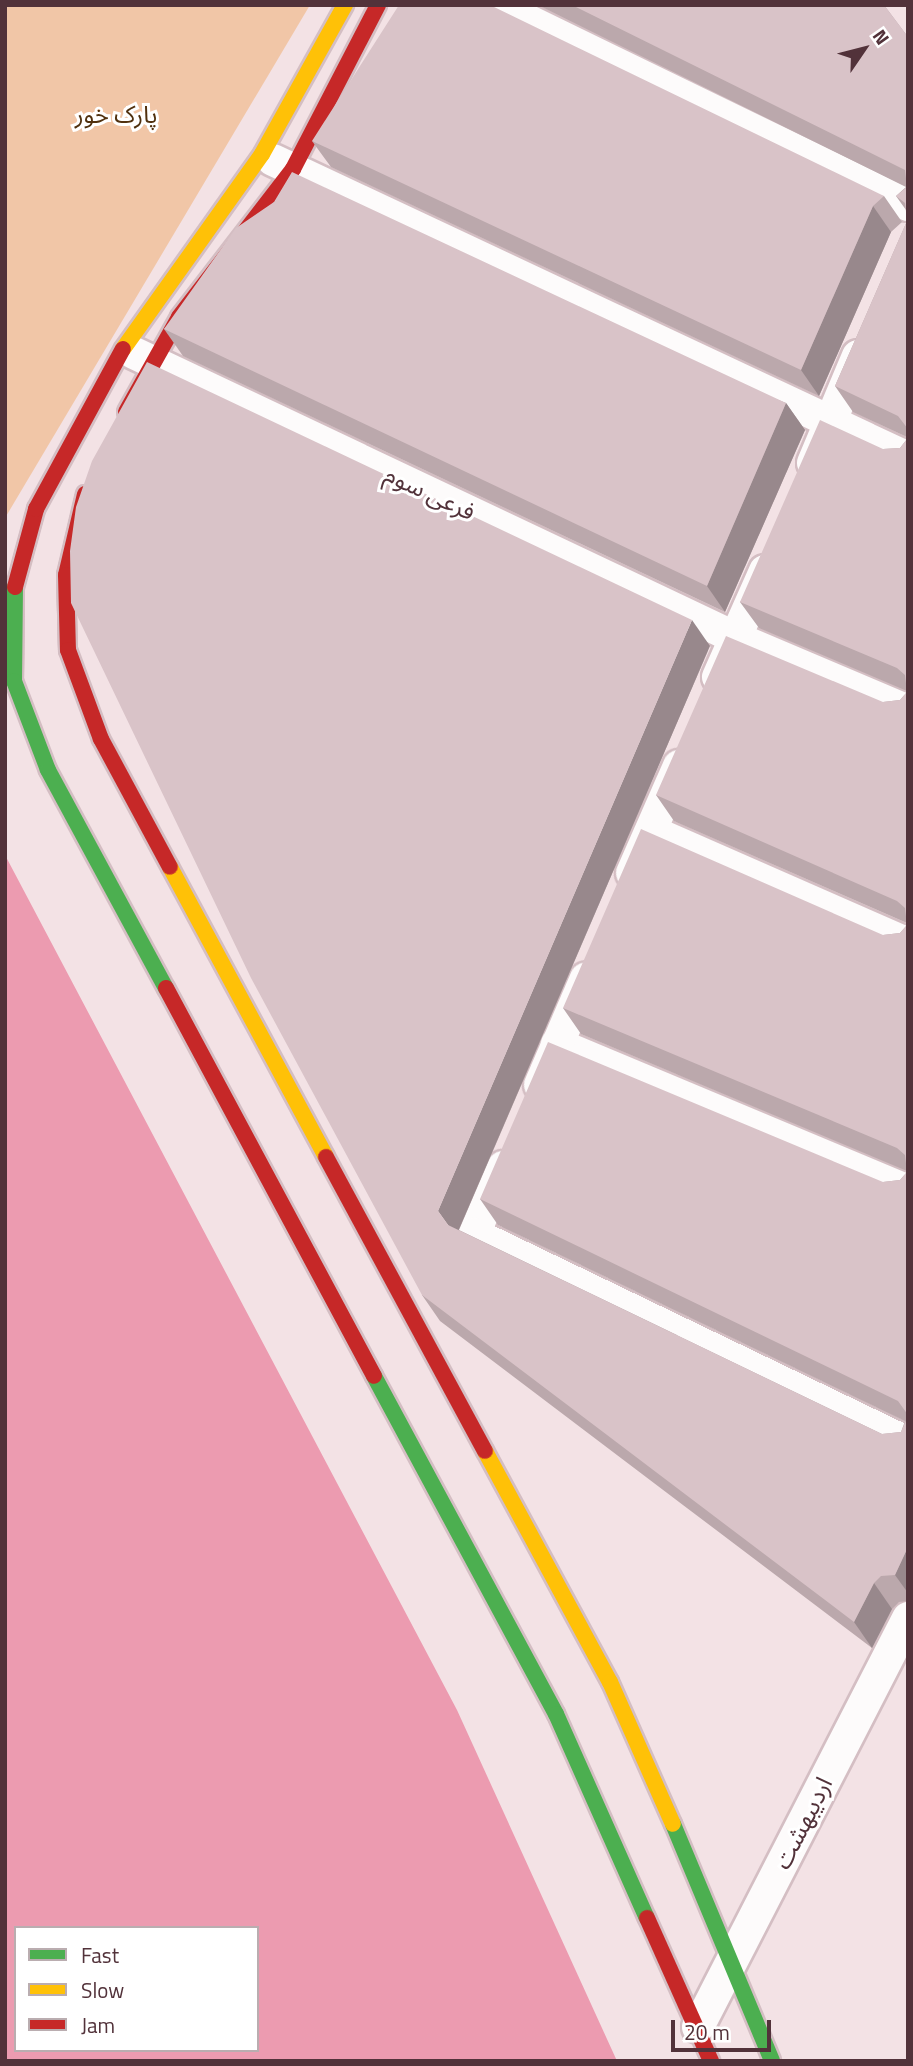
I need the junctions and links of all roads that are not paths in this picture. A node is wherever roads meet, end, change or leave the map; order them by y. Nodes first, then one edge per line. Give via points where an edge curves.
1 (345, 5) edge
2 (378, 5) edge
3 (496, 5) edge
4 (262, 154) junction
5 (293, 169) junction
6 (908, 205) edge
7 (872, 325) edge
8 (124, 348) junction
9 (830, 423) junction
10 (116, 432) edge
11 (908, 457) edge
12 (90, 478) edge
13 (802, 486) edge
14 (775, 549) edge
15 (736, 638) junction
16 (908, 711) edge
17 (651, 831) junction
18 (618, 906) edge
19 (908, 944) edge
20 (596, 956) edge
21 (557, 1044) junction
22 (530, 1107) edge
23 (513, 1146) edge
24 (908, 1191) edge
25 (908, 1443) edge
26 (908, 1618) edge
27 (733, 1959) junction
28 (698, 2027) junction
29 (711, 2061) edge
30 (772, 2061) edge

1 - 4 street
2 - 5 street
3 - 6 street
4 - 5 street
4 - 8 street
5 - 9 street
5 - 10 street via 178,317
7 - 9 street
8 - 15 street, فرعی سوم
8 - 28 street via 36,509 19,559 12,607 14,681 48,770 556,1714
9 - 11 street
9 - 13 street
12 - 27 street via 73,528 66,576 68,650 101,739 610,1682
14 - 15 street
15 - 16 street, فرعی سوم
15 - 17 street
17 - 18 street
17 - 19 street
20 - 21 street
21 - 22 street
21 - 24 street
23 - 25 street via 474,1234
26 - 27 street, اردیبهشت
27 - 28 street, اردیبهشت
27 - 30 street
28 - 29 street

